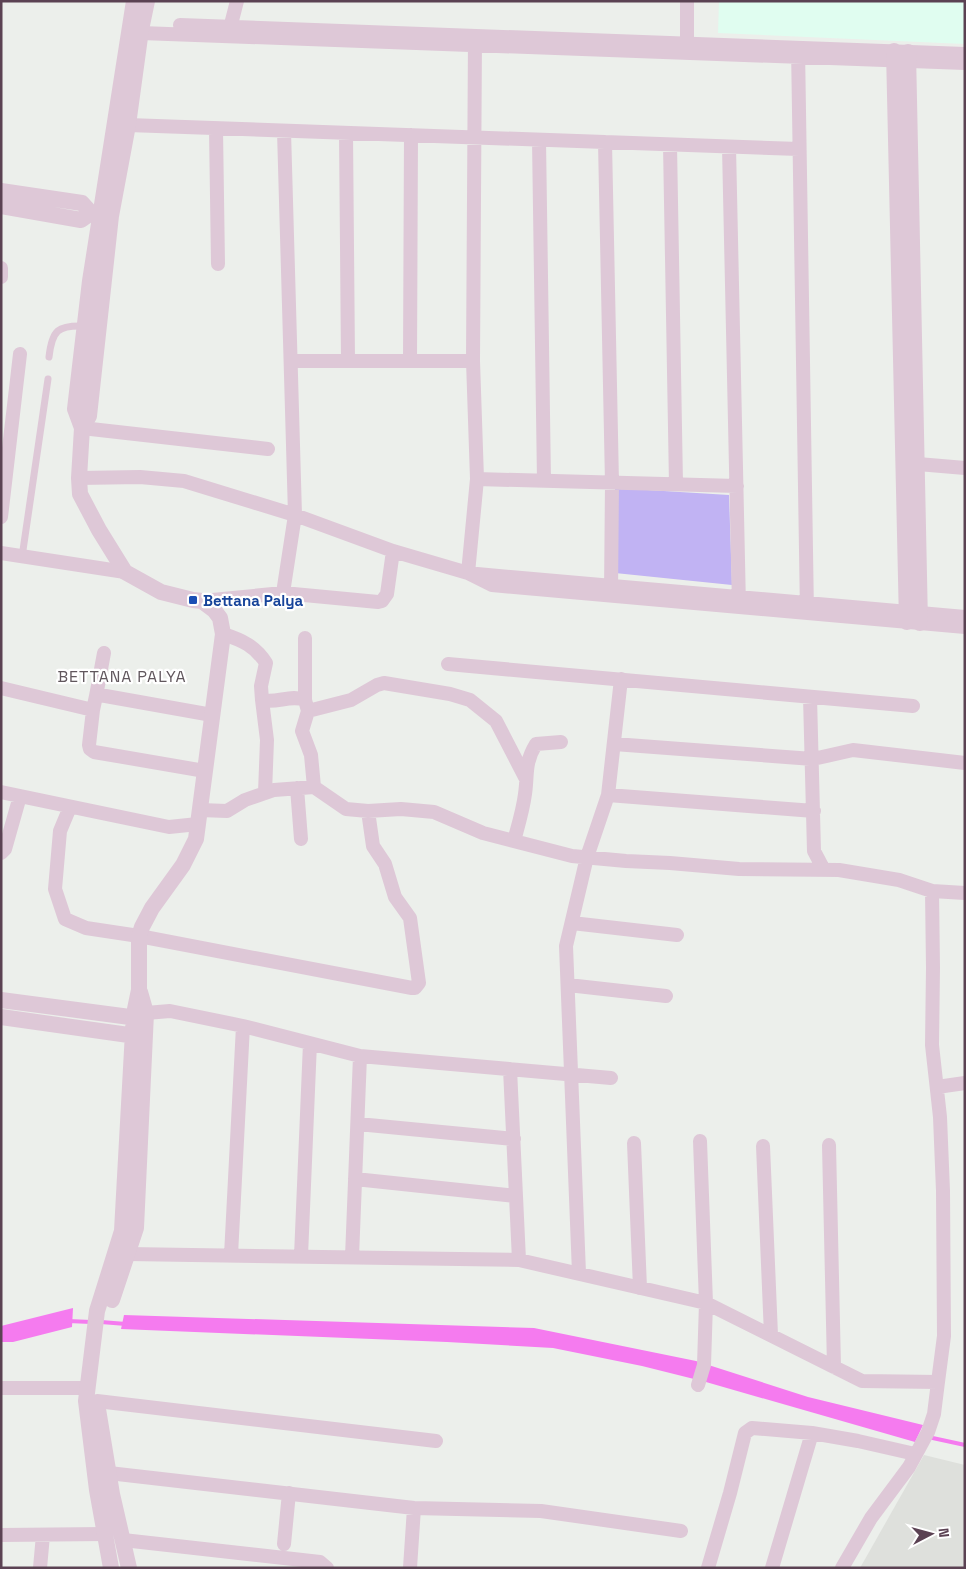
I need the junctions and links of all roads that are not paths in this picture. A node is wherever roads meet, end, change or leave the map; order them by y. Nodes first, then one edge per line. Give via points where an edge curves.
1 (134, 1) edge
2 (147, 1) edge
3 (237, 1) edge
4 (688, 1) edge
5 (141, 29) junction
6 (229, 32) junction
7 (475, 41) junction
8 (687, 48) junction
9 (798, 52) junction
10 (965, 54) edge
11 (901, 56) junction
12 (965, 63) edge
13 (128, 125) junction
14 (216, 128) junction
15 (284, 131) junction
16 (346, 133) junction
17 (411, 135) junction
18 (474, 138) junction
19 (540, 140) junction
20 (605, 142) junction
21 (670, 145) junction
22 (730, 147) junction
23 (799, 149) junction
24 (1, 191) edge
25 (1, 206) edge
26 (101, 215) junction
27 (218, 264) dead end
28 (1, 268) edge
29 (1, 277) edge
30 (85, 326) junction
31 (20, 354) dead end
32 (49, 357) dead end
33 (291, 361) junction
34 (348, 361) junction
35 (410, 361) junction
36 (472, 361) junction
37 (48, 379) dead end
38 (82, 428) junction
39 (268, 449) dead end
40 (910, 464) junction
41 (965, 468) edge
42 (79, 478) junction
43 (477, 479) junction
44 (544, 481) junction
45 (612, 483) junction
46 (676, 484) junction
47 (737, 486) junction
48 (295, 515) junction
49 (1, 517) edge
50 (393, 552) junction
51 (1, 553) edge
52 (22, 557) junction
53 (125, 572) junction
54 (468, 574) junction
55 (611, 591) junction
56 (283, 593) junction
57 (202, 601) junction
58 (739, 602) junction
59 (807, 608) junction
60 (965, 617) edge
61 (914, 618) junction
62 (965, 627) edge
63 (223, 634) junction
64 (305, 638) dead end
65 (104, 653) dead end
66 (448, 664) dead end
67 (621, 680) junction
68 (1, 688) edge
69 (810, 697) junction
70 (262, 700) junction
71 (95, 703) junction
72 (306, 705) junction
73 (913, 706) dead end
74 (212, 715) junction
75 (561, 742) dead end
76 (614, 744) junction
77 (813, 759) junction
78 (965, 763) edge
79 (205, 771) junction
80 (526, 778) junction
81 (314, 787) junction
82 (297, 788) junction
83 (1, 792) edge
84 (265, 793) junction
85 (608, 794) junction
86 (20, 796) junction
87 (70, 807) junction
88 (368, 811) junction
89 (814, 811) junction
90 (199, 817) junction
91 (301, 839) dead end
92 (514, 841) junction
93 (1, 853) edge
94 (586, 857) junction
95 (824, 870) junction
96 (932, 891) junction
97 (965, 894) edge
98 (572, 923) junction
99 (677, 935) dead end
100 (139, 936) junction
101 (568, 985) junction
102 (666, 996) dead end
103 (1, 1000) edge
104 (1, 1017) edge
105 (142, 1017) junction
106 (243, 1026) junction
107 (139, 1036) junction
108 (310, 1043) junction
109 (360, 1056) junction
110 (510, 1069) junction
111 (572, 1074) junction
112 (611, 1078) dead end
113 (965, 1083) edge
114 (936, 1087) junction
115 (358, 1124) junction
116 (514, 1139) junction
117 (700, 1141) dead end
118 (634, 1143) dead end
119 (829, 1145) dead end
120 (763, 1146) dead end
121 (355, 1179) junction
122 (516, 1196) junction
123 (128, 1232) junction
124 (128, 1254) junction
125 (231, 1255) junction
126 (301, 1256) junction
127 (352, 1257) junction
128 (519, 1260) junction
129 (579, 1274) junction
130 (640, 1288) junction
131 (706, 1303) junction
132 (102, 1312) junction
133 (771, 1335) junction
134 (834, 1367) junction
135 (938, 1382) junction
136 (698, 1385) dead end
137 (1, 1388) edge
138 (92, 1395) junction
139 (812, 1433) junction
140 (436, 1441) dead end
141 (918, 1449) junction
142 (102, 1472) junction
143 (289, 1493) junction
144 (414, 1508) junction
145 (681, 1531) dead end
146 (105, 1534) junction
147 (1, 1535) edge
148 (43, 1535) junction
149 (123, 1540) junction
150 (284, 1544) dead end
151 (40, 1568) edge
152 (111, 1568) edge
153 (129, 1568) edge
154 (327, 1568) edge
155 (410, 1568) edge
156 (708, 1568) edge
157 (772, 1568) edge
158 (842, 1568) edge

1 - 26 street
2 - 5 street
3 - 6 street
4 - 8 street
5 - 6 street
5 - 13 street
6 - 7 street
7 - 8 street
7 - 18 street
8 - 9 street
9 - 11 street
9 - 23 street
10 - 11 street
11 - 12 street
11 - 40 street
13 - 14 street
13 - 26 street
14 - 15 street
14 - 27 street
15 - 16 street
15 - 33 street
16 - 17 street
16 - 34 street
17 - 18 street
17 - 35 street
18 - 19 street
18 - 36 street
19 - 20 street
19 - 44 street
20 - 21 street
20 - 45 street
21 - 22 street
21 - 46 street
22 - 23 street
22 - 47 street
23 - 59 street
24 - 26 street via 82,203
25 - 26 street via 81,220
26 - 30 street
26 - 38 street via 88,416
28 - 29 street
30 - 32 lane via 68,325 58,330 50,341
30 - 38 street via 75,408
31 - 49 street
33 - 34 street
33 - 48 street
34 - 35 street
35 - 36 street
36 - 43 street
37 - 52 lane
38 - 39 street
38 - 42 street
40 - 41 street
40 - 61 street
42 - 48 street via 140,476 184,481
42 - 53 street via 80,494 86,507
43 - 44 street
43 - 54 street
44 - 45 street
45 - 46 street
45 - 55 street
46 - 47 street
47 - 58 street
48 - 50 street
48 - 56 street
50 - 54 street
50 - 56 street via 387,594 378,602
51 - 52 street
52 - 53 street
53 - 57 street via 161,592
54 - 55 street
54 - 55 street via 492,585
55 - 58 street
56 - 57 street
57 - 63 street via 220,618
58 - 59 street
59 - 61 street
60 - 61 street
61 - 62 street
63 - 70 street via 237,638 258,651 266,663
63 - 74 street
64 - 72 street
65 - 71 street
66 - 67 street
67 - 69 street
67 - 76 street
68 - 71 street
69 - 73 street
69 - 77 street
70 - 72 street via 298,697
70 - 84 street via 267,737
71 - 74 street via 100,695
71 - 79 street via 89,745 94,752
72 - 80 street via 354,699 384,683 470,700 496,721
72 - 81 street via 302,732 311,755
74 - 79 street
75 - 80 street via 536,744 526,766
76 - 77 street
76 - 85 street
77 - 78 street via 853,750
77 - 89 street
79 - 90 street
80 - 92 street
81 - 82 street
81 - 88 street via 346,809
82 - 84 street
82 - 91 street
83 - 86 street
84 - 90 street via 227,811
85 - 89 street
85 - 94 street
86 - 87 street
86 - 93 street via 6,849
87 - 90 street via 169,827
87 - 100 street via 60,831 55,889 65,919 86,928
88 - 92 street via 434,812 483,833
88 - 100 street via 373,846 385,864 395,897 410,918 419,983 416,988
89 - 95 street via 814,852
90 - 100 street via 196,839 183,865 152,908
92 - 94 street
94 - 95 street via 739,869
94 - 98 street
95 - 96 street via 899,880
96 - 97 street
96 - 114 street via 932,1044
98 - 99 street
98 - 101 street via 566,946
100 - 105 street
101 - 102 street
101 - 111 street
103 - 105 street
104 - 107 street
105 - 106 street via 170,1011
105 - 107 street
106 - 108 street
106 - 125 street
107 - 123 street via 136,1228
108 - 109 street
108 - 126 street
109 - 110 street
109 - 115 street
110 - 111 street
110 - 116 street
111 - 112 street
111 - 129 street
113 - 114 street
114 - 135 street via 943,1191 944,1336
115 - 116 street
115 - 121 street
116 - 122 street
117 - 131 street
118 - 130 street
119 - 134 street
120 - 133 street
121 - 122 street
121 - 127 street
122 - 128 street
123 - 124 street
123 - 132 street
124 - 125 street
124 - 132 street
125 - 126 street
126 - 127 street
127 - 128 street
128 - 129 street
129 - 130 street
130 - 131 street
131 - 133 street
131 - 136 street via 704,1366
132 - 138 street
133 - 134 street
134 - 135 street via 862,1381
135 - 141 street via 934,1414
137 - 138 street
138 - 140 street
138 - 142 street via 86,1401
139 - 141 street
139 - 156 street via 752,1428 745,1432
139 - 157 street
141 - 158 street
142 - 143 street
142 - 146 street
142 - 149 street
143 - 144 street
143 - 150 street
144 - 145 street via 541,1511
144 - 155 street
146 - 148 street
146 - 152 street
147 - 148 street
148 - 151 street
149 - 153 street
149 - 154 street via 320,1562

